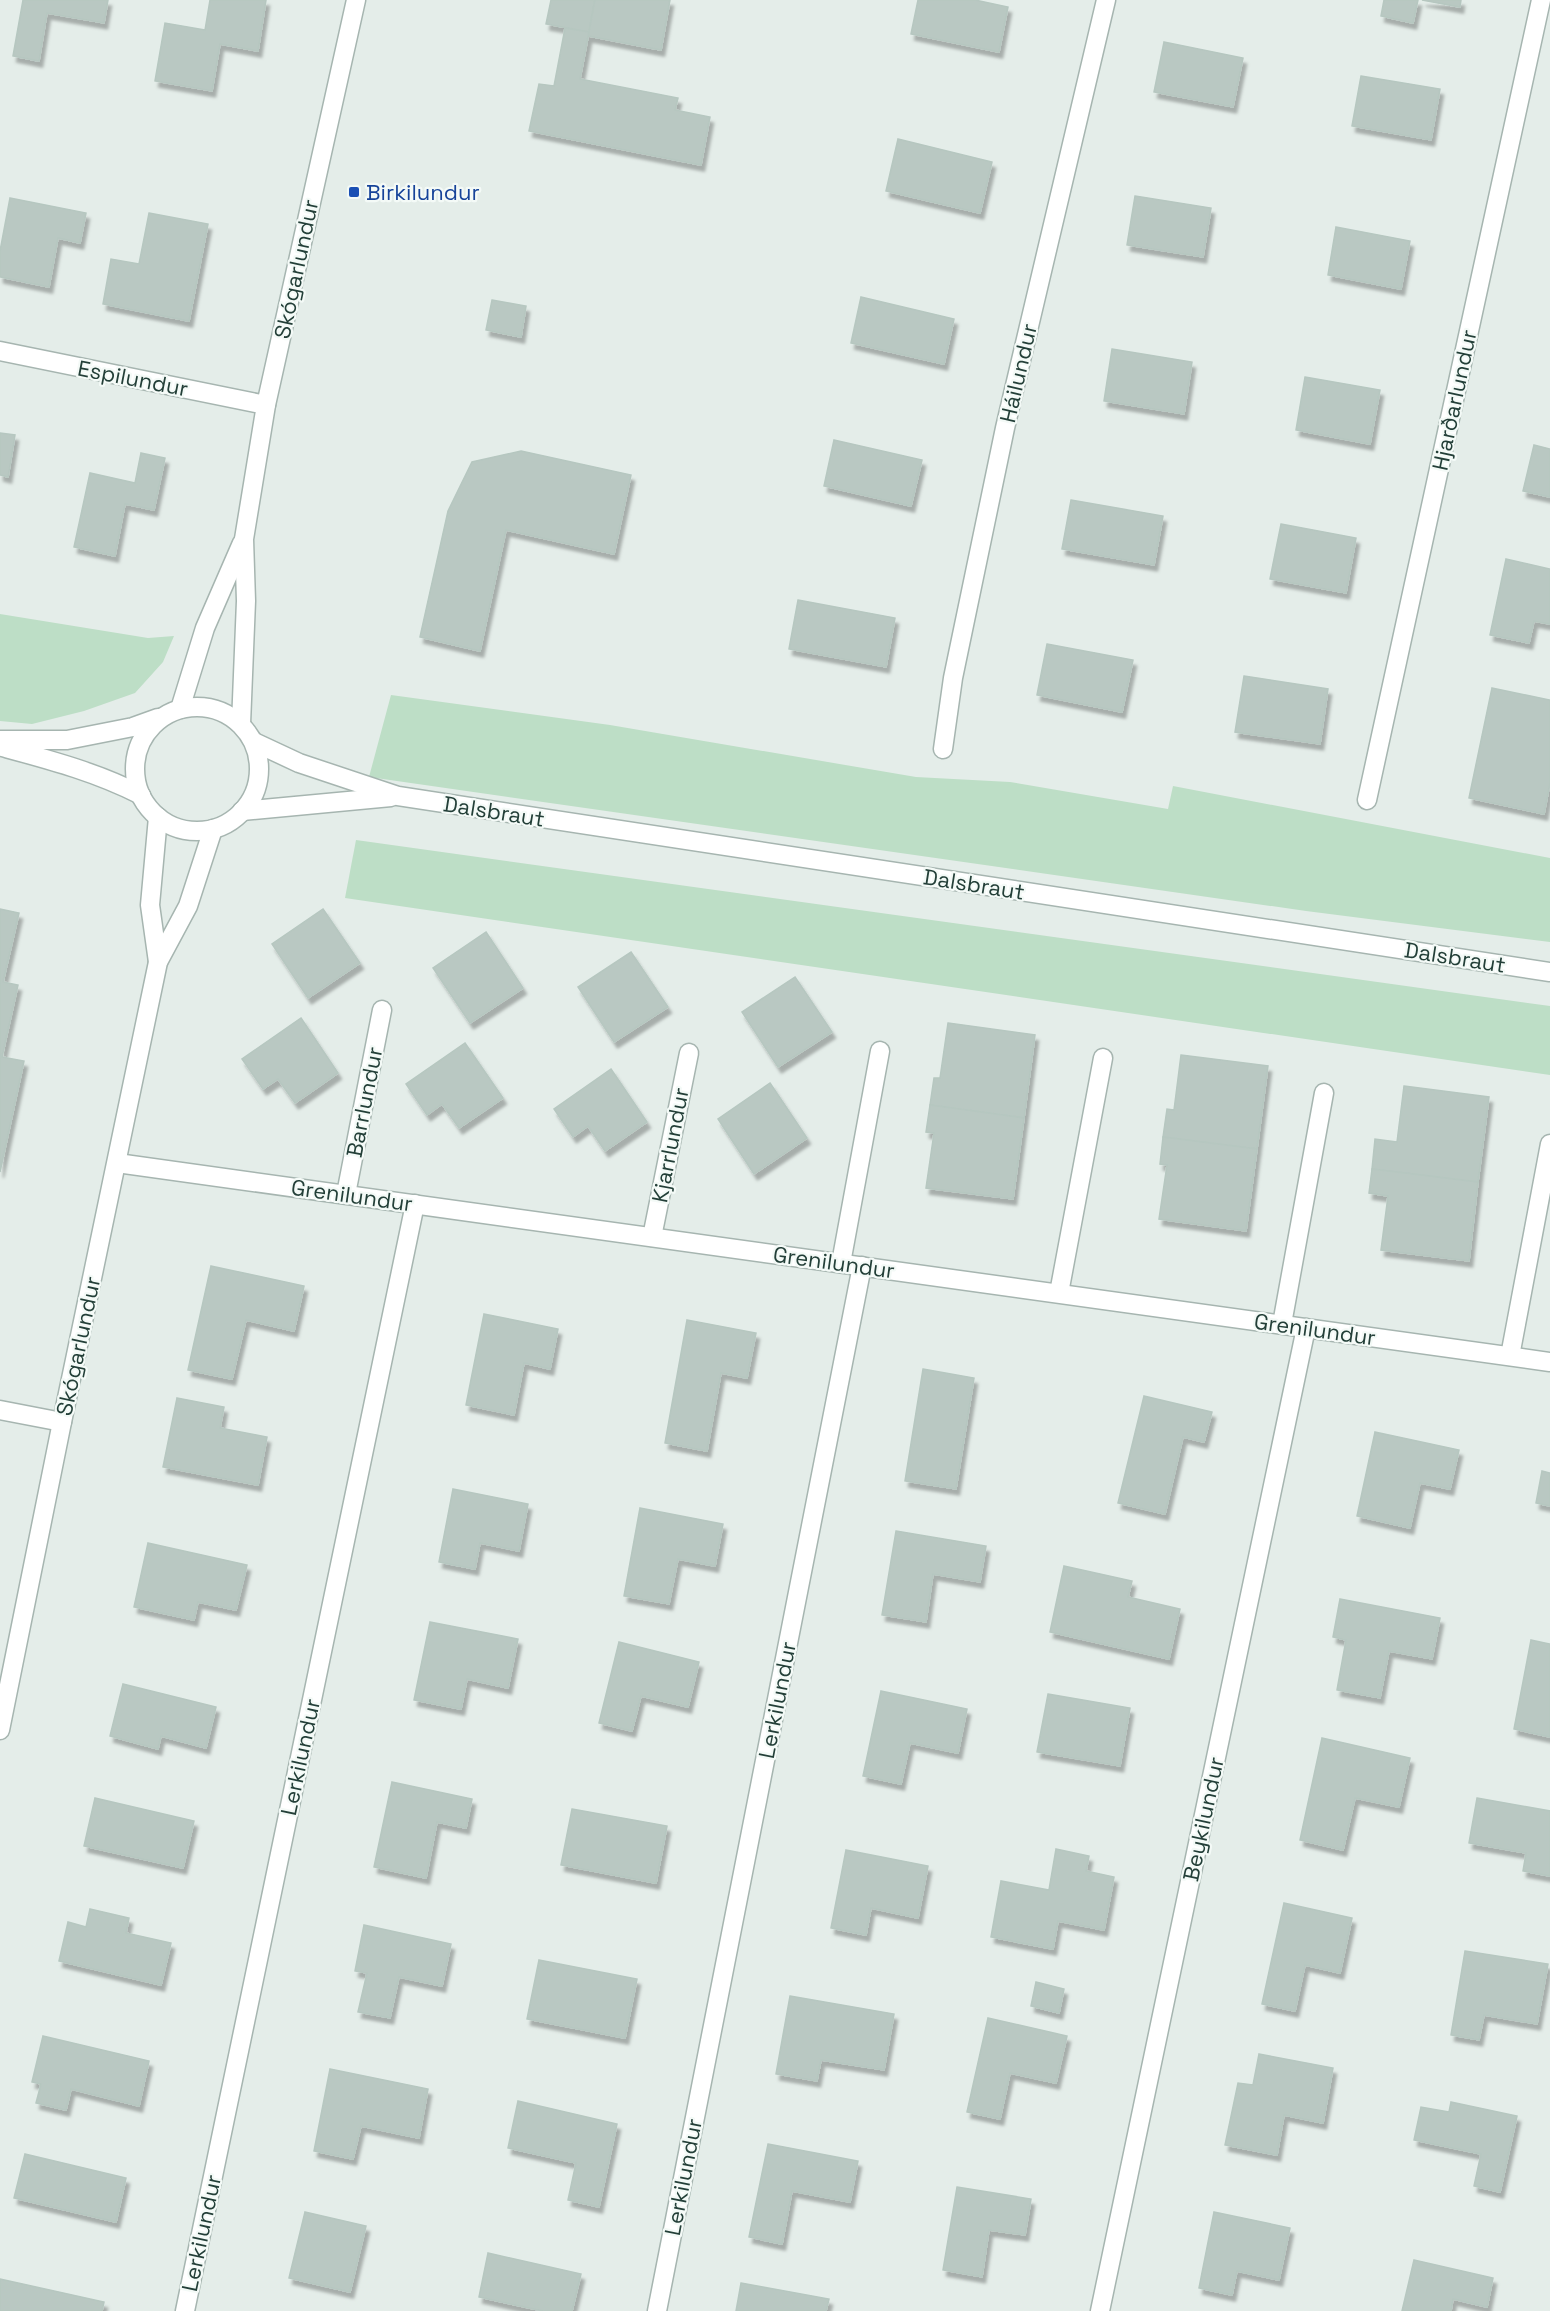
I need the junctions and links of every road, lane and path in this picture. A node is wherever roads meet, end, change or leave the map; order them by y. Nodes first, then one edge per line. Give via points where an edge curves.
1 (356, 0) edge
2 (1106, 0) edge
3 (1541, 0) edge
4 (0, 351) edge
5 (266, 405) junction
6 (244, 539) junction
7 (173, 712) junction
8 (241, 724) junction
9 (0, 740) edge
10 (254, 742) junction
11 (0, 746) edge
12 (943, 749) dead end
13 (141, 795) junction
14 (398, 796) junction
15 (1367, 800) dead end
16 (242, 811) junction
17 (158, 817) junction
18 (213, 829) junction
19 (158, 962) junction
20 (1550, 972) edge
21 (382, 1010) dead end
22 (880, 1051) dead end
23 (689, 1053) dead end
24 (1103, 1058) dead end
25 (1324, 1093) dead end
26 (1550, 1144) edge
27 (117, 1163) junction
28 (346, 1194) junction
29 (415, 1204) junction
30 (652, 1237) junction
31 (841, 1263) junction
32 (862, 1266) junction
33 (1059, 1293) junction
34 (1281, 1324) junction
35 (1306, 1328) junction
36 (1510, 1356) junction
37 (1550, 1362) edge
38 (0, 1410) edge
39 (62, 1422) junction
40 (0, 1730) edge
41 (185, 2311) edge
42 (657, 2311) edge
43 (1100, 2311) edge

1 - 5 street, Skógarlundur
2 - 12 street, Háilundur via 1005,428 953,678
3 - 15 street, Hjarðarlundur
4 - 5 street, Espilundur
5 - 6 street, Skógarlundur
6 - 7 street, Skógarlundur
6 - 8 street, Skógarlundur via 246,601
7 - 8 street via 212,708
7 - 9 street via 133,727 68,740
7 - 13 street via 151,727 141,742 136,759
8 - 10 street
10 - 14 street, Dalsbraut via 299,763
10 - 16 street via 259,779
11 - 13 street via 82,769
13 - 17 street
14 - 16 street, Dalsbraut
14 - 20 street, Dalsbraut
16 - 18 street
17 - 18 street via 194,831
17 - 19 street, Skógarlundur via 150,905
18 - 19 street, Skógarlundur via 188,906
19 - 27 street, Skógarlundur
21 - 28 street, Barrlundur
22 - 31 street
23 - 30 street, Kjarrlundur
24 - 33 street
25 - 34 street
26 - 36 street
27 - 28 street, Grenilundur
27 - 39 street, Skógarlundur
28 - 29 street, Grenilundur
29 - 30 street, Grenilundur
29 - 41 street, Lerkilundur
30 - 31 street, Grenilundur
31 - 32 street, Grenilundur
32 - 33 street, Grenilundur
32 - 42 street, Lerkilundur
33 - 34 street, Grenilundur
34 - 35 street, Grenilundur
35 - 36 street, Grenilundur
35 - 43 street, Beykilundur
36 - 37 street, Grenilundur
38 - 39 street
39 - 40 street, Skógarlundur

